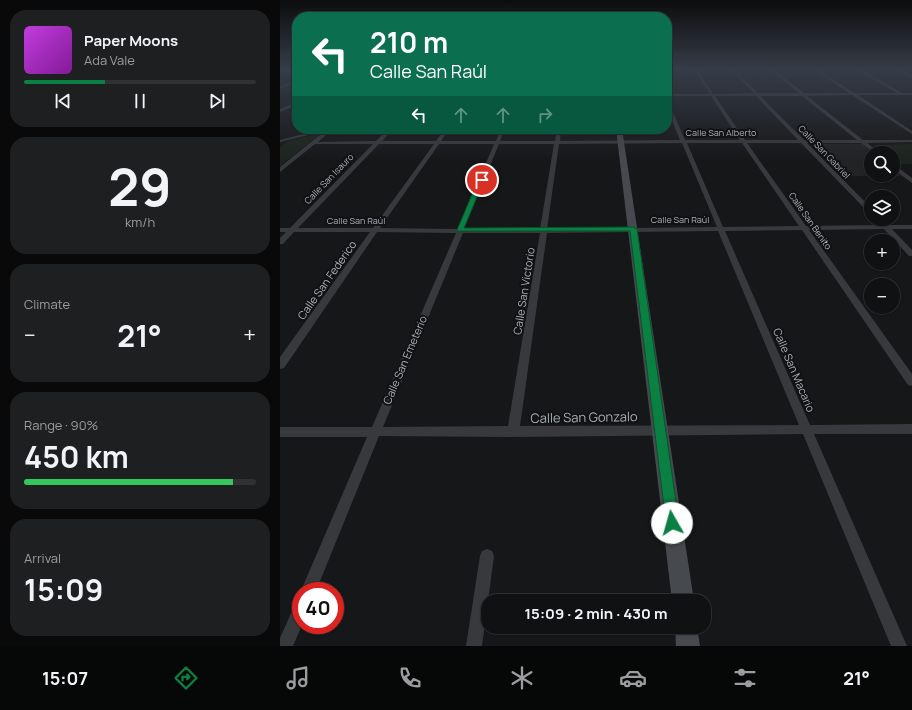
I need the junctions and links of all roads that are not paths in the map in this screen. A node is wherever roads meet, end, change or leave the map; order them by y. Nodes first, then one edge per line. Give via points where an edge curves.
1 (714, 99) edge
2 (761, 99) edge
3 (809, 99) edge
4 (861, 99) edge
5 (292, 105) edge
6 (280, 111) edge
7 (672, 115) edge
8 (292, 133) edge
9 (912, 133) edge
10 (309, 134) edge
11 (325, 134) edge
12 (386, 134) edge
13 (444, 134) edge
14 (501, 134) edge
15 (558, 134) edge
16 (619, 135) edge
17 (283, 140) edge
18 (683, 141) junction
19 (743, 141) junction
20 (801, 141) junction
21 (862, 141) junction
22 (912, 141) edge
23 (315, 142) junction
24 (377, 142) junction
25 (439, 142) junction
26 (498, 142) junction
27 (557, 142) junction
28 (280, 144) edge
29 (868, 146) edge
30 (280, 170) edge
31 (900, 172) edge
32 (912, 181) edge
33 (864, 205) edge
34 (886, 227) junction
35 (912, 227) edge
36 (805, 228) junction
37 (633, 229) junction
38 (722, 229) junction
39 (280, 230) edge
40 (292, 230) junction
41 (375, 230) junction
42 (460, 230) junction
43 (544, 231) junction
44 (280, 242) edge
45 (912, 254) edge
46 (280, 366) edge
47 (912, 382) edge
48 (912, 429) edge
49 (660, 430) junction
50 (806, 430) junction
51 (280, 432) edge
52 (513, 432) junction
53 (374, 433) junction
54 (487, 556) dead end
55 (312, 582) edge
56 (682, 594) edge
57 (292, 629) edge
58 (687, 634) edge
59 (285, 646) edge
60 (474, 646) edge
61 (688, 646) edge
62 (899, 646) edge

1 - 19 street, Calle San Benito
2 - 20 street, Calle San Gabriel
3 - 21 street
4 - 9 street
5 - 6 street
7 - 18 street, Calle San Macario
8 - 17 street
10 - 17 street
11 - 23 street
12 - 24 street, Calle San Isauro
13 - 25 street, Calle San Federico
14 - 26 street, Calle San Emeterio
15 - 27 street, Calle San Victorio
16 - 18 street, Calle San Alberto
16 - 27 street, Calle San Alberto
16 - 37 street
17 - 28 street
18 - 19 street, Calle San Alberto
18 - 38 street, Calle San Macario
19 - 20 street, Calle San Alberto
19 - 36 street, Calle San Benito
20 - 21 street, Calle San Alberto
20 - 33 street, Calle San Gabriel
21 - 22 street, Calle San Alberto
21 - 29 street
23 - 24 street, Calle San Alberto
23 - 30 street
24 - 25 street, Calle San Alberto
24 - 40 street, Calle San Isauro
25 - 26 street, Calle San Alberto
25 - 41 street, Calle San Federico
26 - 27 street, Calle San Alberto
26 - 42 street, Calle San Emeterio
27 - 43 street, Calle San Victorio
31 - 32 street
34 - 35 street, Calle San Raúl
34 - 36 street, Calle San Raúl
34 - 45 street
36 - 38 street, Calle San Raúl
36 - 47 street, Calle San Benito
37 - 38 street, Calle San Raúl
37 - 43 street, Calle San Raúl
37 - 49 street
38 - 50 street, Calle San Macario
39 - 40 street, Calle San Raúl
40 - 41 street, Calle San Raúl
40 - 44 street, Calle San Isauro
41 - 42 street, Calle San Raúl
41 - 46 street, Calle San Federico
42 - 43 street, Calle San Raúl
42 - 53 street, Calle San Emeterio
43 - 52 street, Calle San Victorio
48 - 50 street, Calle San Gonzalo
49 - 50 street, Calle San Gonzalo
49 - 52 street, Calle San Gonzalo
49 - 56 street
50 - 62 street, Calle San Macario
51 - 53 street, Calle San Gonzalo
52 - 53 street, Calle San Gonzalo
53 - 55 street, Calle San Emeterio
54 - 60 street
57 - 59 street
58 - 61 street

